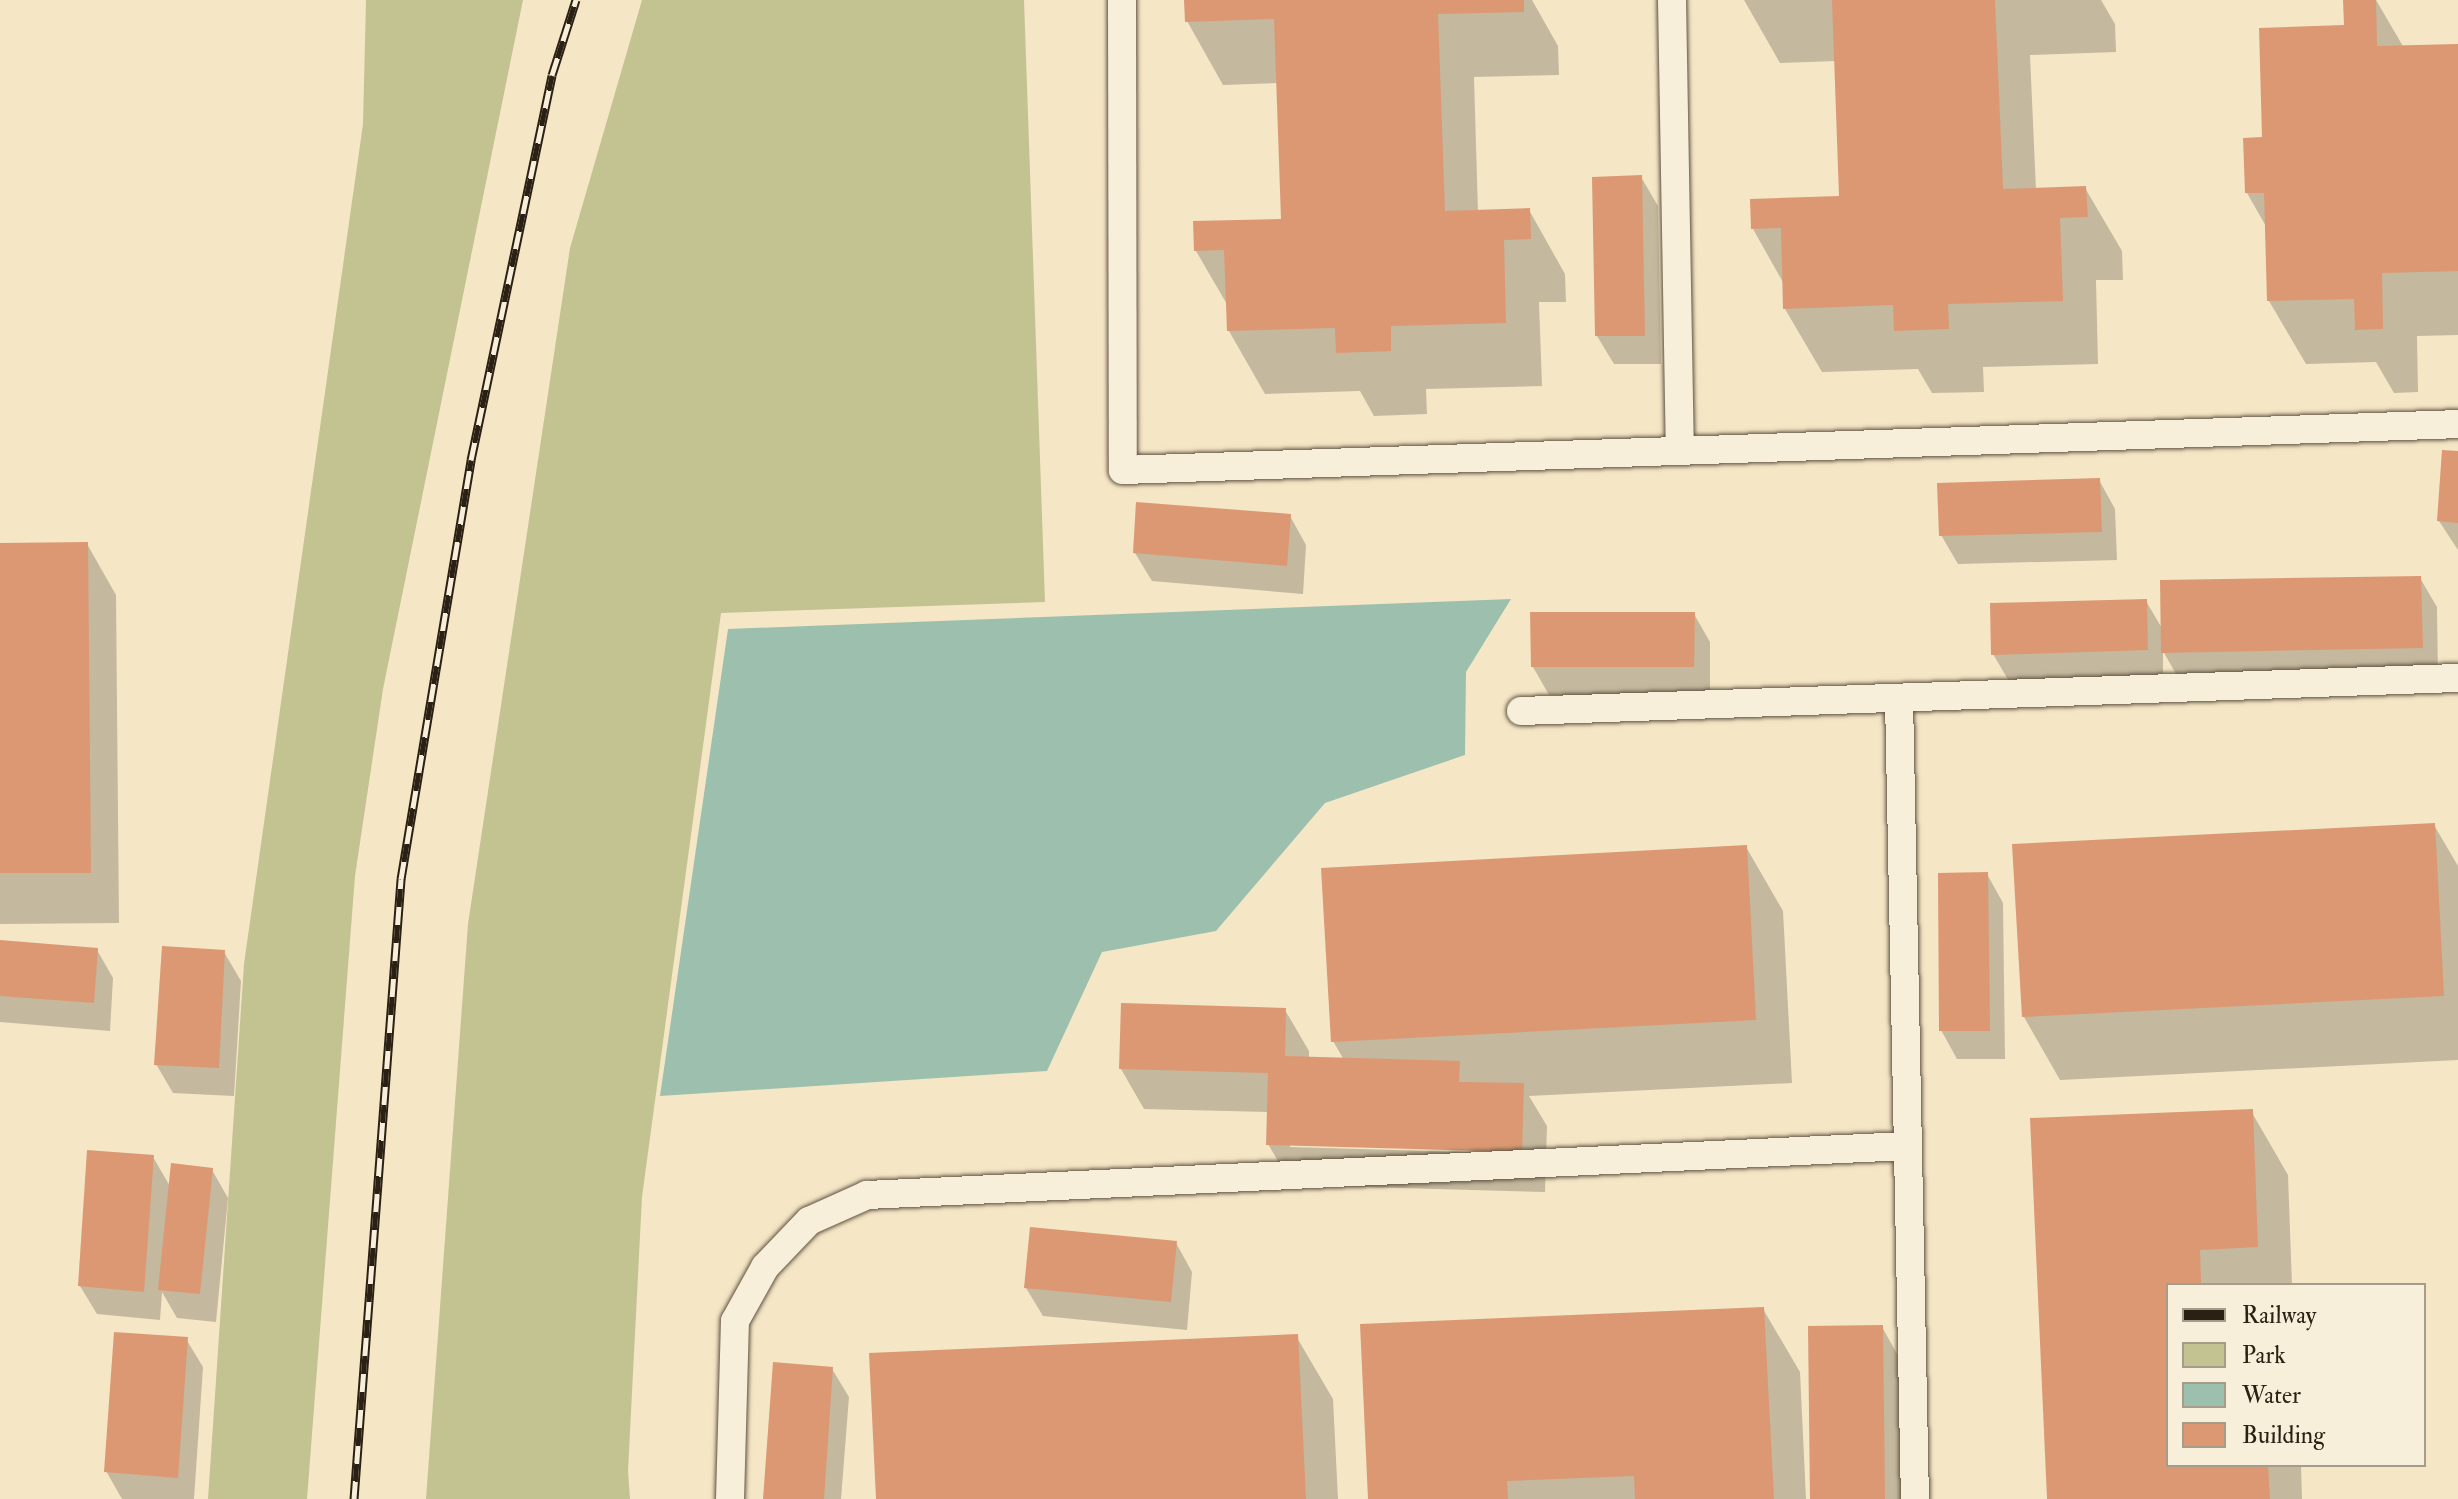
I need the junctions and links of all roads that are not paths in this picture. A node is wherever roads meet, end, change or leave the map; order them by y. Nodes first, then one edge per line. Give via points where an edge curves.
1 (1122, 0) edge
2 (1672, 0) edge
3 (2458, 424) edge
4 (1680, 450) junction
5 (2458, 678) edge
6 (1899, 698) junction
7 (1521, 711) dead end
8 (1907, 1146) junction
9 (730, 1499) edge
10 (1915, 1499) edge

1 - 4 lane via 1123,470
2 - 4 lane
3 - 4 lane
5 - 6 lane
6 - 7 lane
6 - 8 lane
8 - 9 lane via 867,1195 809,1221 765,1267 735,1321
8 - 10 lane

